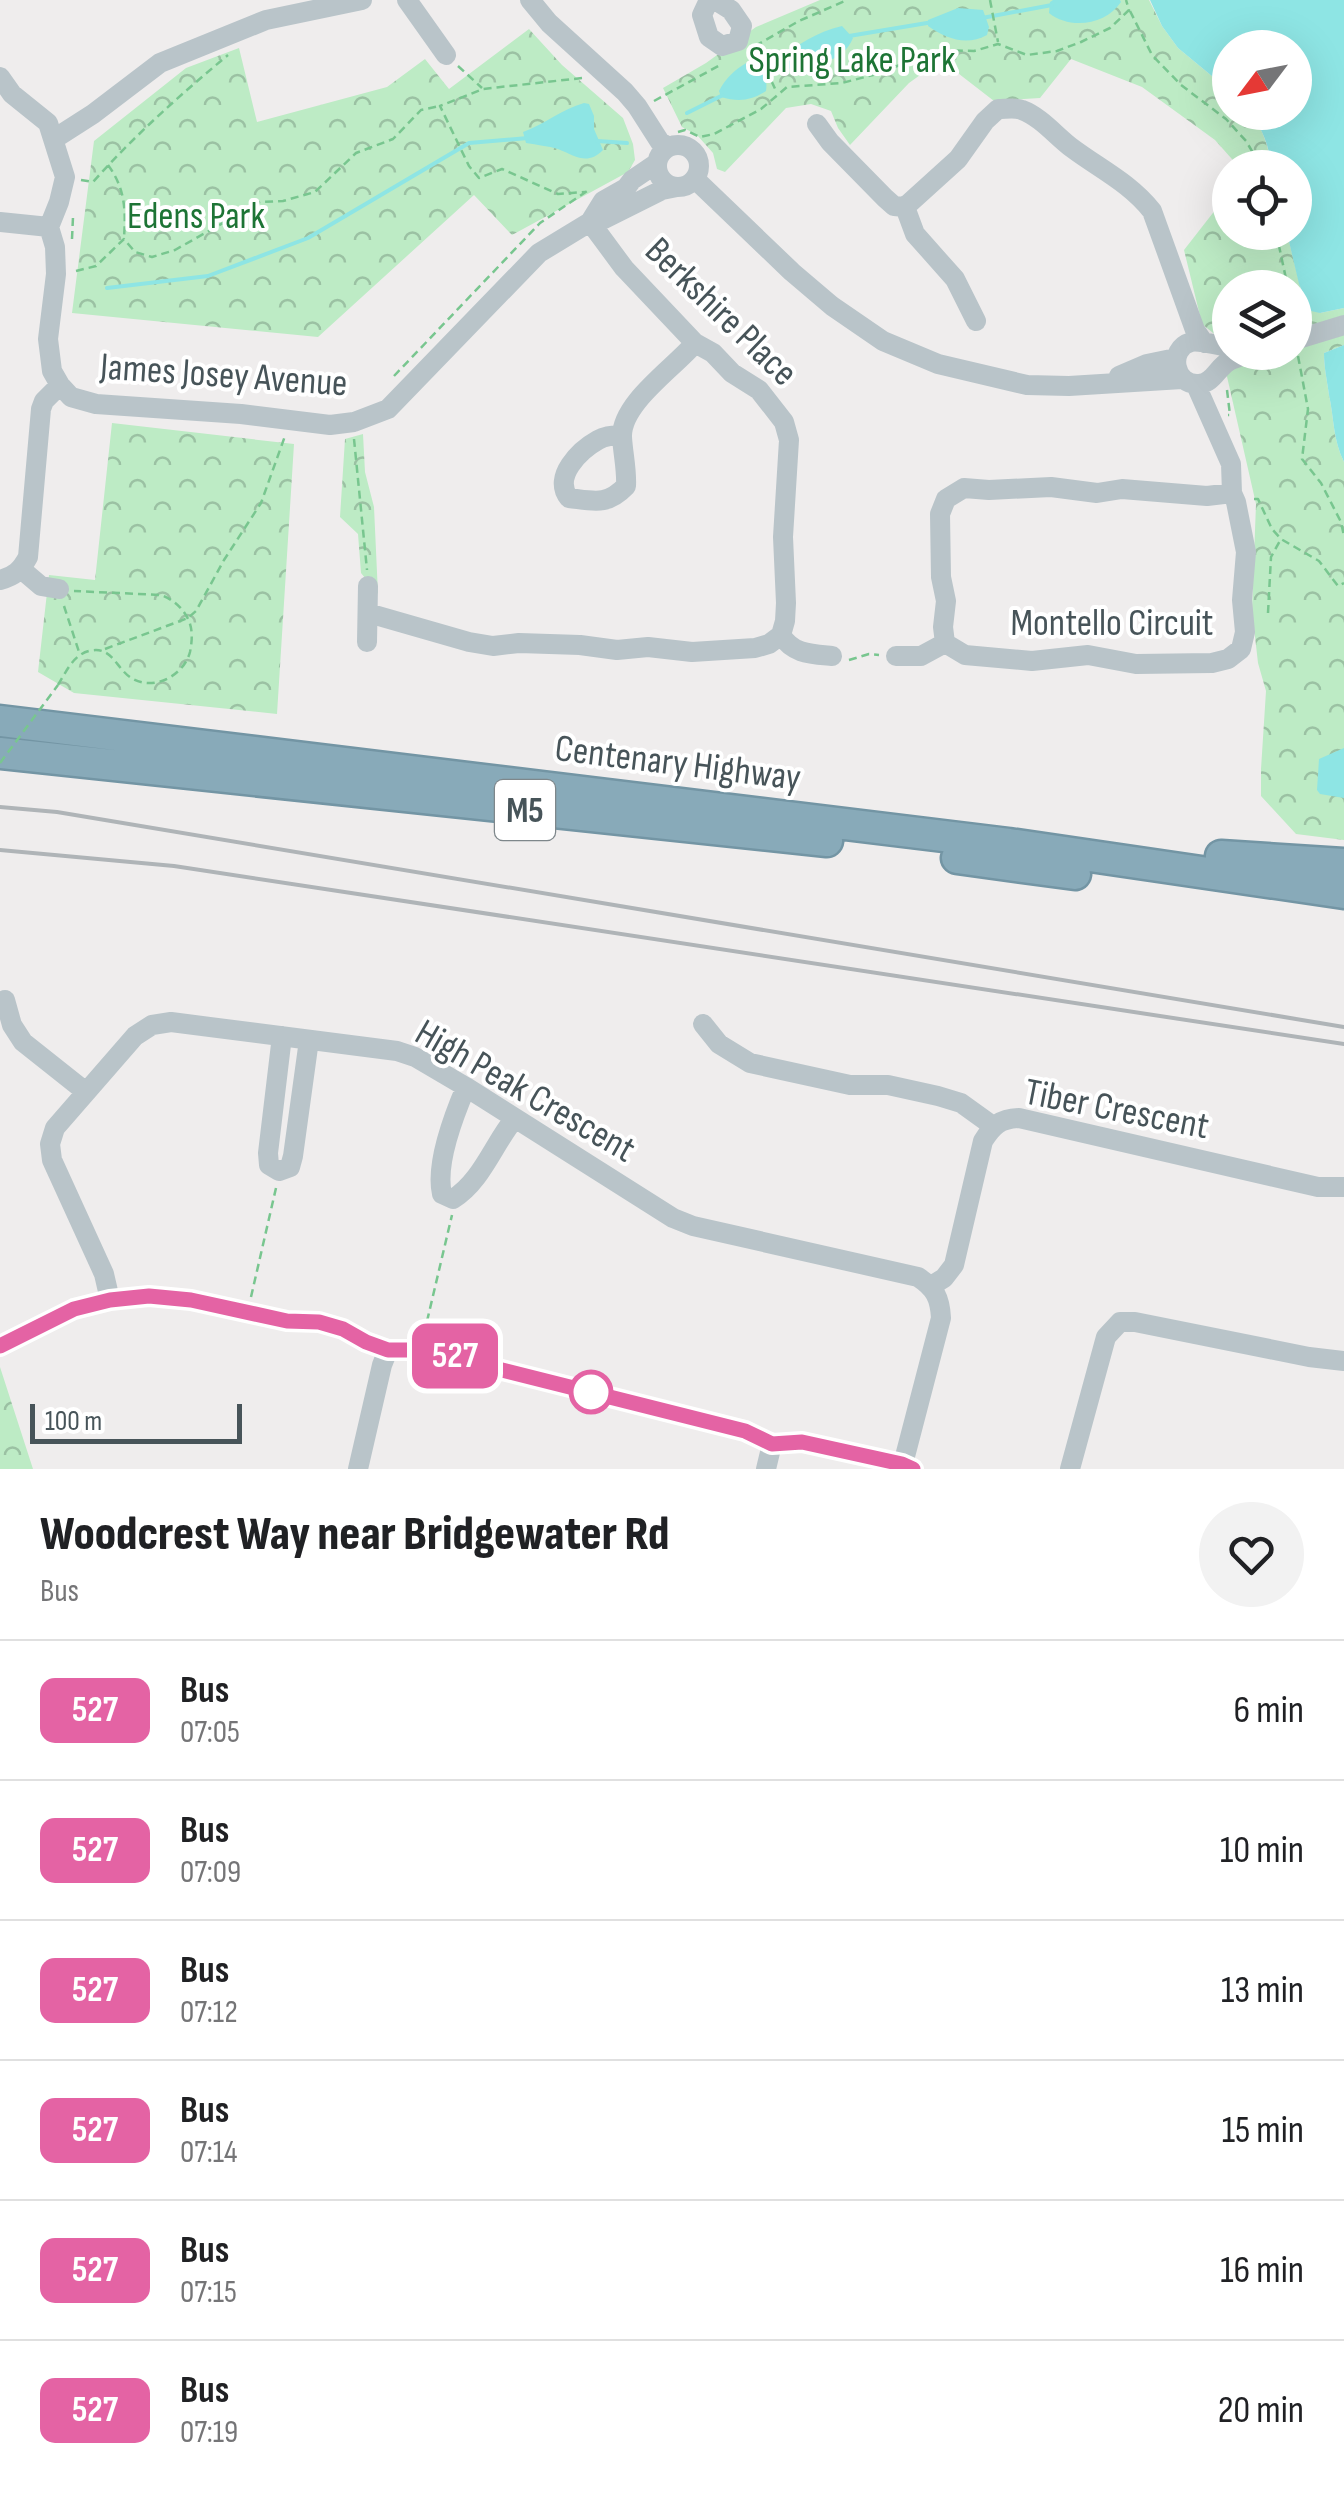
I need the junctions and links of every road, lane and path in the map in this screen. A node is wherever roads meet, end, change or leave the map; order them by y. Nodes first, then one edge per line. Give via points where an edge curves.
1 (362, 0) edge
2 (406, 0) edge
3 (530, 0) edge
4 (847, 0) edge
5 (990, 0) edge
6 (1126, 0) edge
7 (1129, 10) junction
8 (232, 34) junction
9 (998, 44) junction
10 (754, 46) junction
11 (744, 49) dead end
12 (446, 54) joint
13 (732, 57) dead end
14 (572, 68) dead end
15 (0, 77) edge
16 (483, 89) junction
17 (778, 94) junction
18 (654, 101) dead end
19 (440, 106) junction
20 (817, 124) dead end
21 (54, 139) junction
22 (666, 148) junction
23 (1251, 150) edge
24 (108, 165) junction
25 (76, 180) dead end
26 (686, 183) junction
27 (592, 188) dead end
28 (586, 192) junction
29 (905, 207) junction
30 (73, 208) dead end
31 (0, 222) edge
32 (590, 222) junction
33 (50, 227) junction
34 (124, 239) junction
35 (72, 244) dead end
36 (69, 271) dead end
37 (1173, 271) junction
38 (976, 321) dead end
39 (1338, 326) edge
40 (1312, 337) edge
41 (695, 343) junction
42 (1212, 343) edge
43 (1212, 345) edge
44 (1212, 361) edge
45 (1212, 367) edge
46 (1301, 370) edge
47 (1199, 371) junction
48 (389, 382) dead end
49 (60, 386) junction
50 (1220, 418) junction
51 (290, 420) junction
52 (354, 422) junction
53 (622, 435) dead end
54 (1224, 449) junction
55 (1234, 498) junction
56 (1344, 536) edge
57 (1281, 539) junction
58 (21, 569) junction
59 (0, 580) edge
60 (1344, 582) edge
61 (368, 586) joint
62 (58, 589) junction
63 (1268, 613) dead end
64 (368, 614) junction
65 (188, 618) junction
66 (781, 635) junction
67 (367, 642) dead end
68 (945, 643) junction
69 (101, 650) junction
70 (80, 655) junction
71 (832, 656) joint
72 (896, 656) joint
73 (0, 721) edge
74 (0, 753) edge
75 (0, 764) edge
76 (1009, 844) junction
77 (1344, 864) edge
78 (1344, 893) edge
79 (1344, 910) edge
80 (5, 1000) dead end
81 (703, 1024) dead end
82 (282, 1036) junction
83 (310, 1040) junction
84 (466, 1087) junction
85 (86, 1092) junction
86 (515, 1118) junction
87 (992, 1126) junction
88 (280, 1172) junction
89 (1344, 1188) edge
90 (454, 1199) junction
91 (931, 1286) junction
92 (110, 1300) junction
93 (248, 1312) junction
94 (26, 1334) junction
95 (0, 1338) edge
96 (0, 1346) edge
97 (388, 1350) junction
98 (422, 1350) junction
99 (1344, 1361) edge
100 (772, 1444) junction
101 (908, 1466) edge
102 (358, 1469) edge
103 (766, 1469) edge
104 (1070, 1469) edge

1 - 8 street
2 - 12 street
3 - 22 street via 637,106
4 - 10 path
5 - 9 path
6 - 7 path
7 - 9 path via 1110,28 1057,51 1028,55
7 - 23 path via 1152,55
8 - 21 street via 160,63
8 - 24 path via 228,55
9 - 17 path via 940,50 873,75 787,87
10 - 11 path
10 - 17 path
12 - 16 path
13 - 18 path
14 - 16 path via 584,78
15 - 21 street via 48,123
16 - 19 path
17 - 22 path via 714,134 685,130
19 - 28 path via 480,178 502,169 558,194
19 - 34 path via 420,110 394,139 356,153 315,192 260,202 152,257
20 - 29 street via 885,198
21 - 33 street, James Josey Avenue via 65,177
22 - 26 street via 660,178
22 - 26 street via 694,153 699,166
22 - 32 street, James Josey Avenue via 604,200
24 - 25 path via 93,182
24 - 34 path via 122,189
26 - 32 street, James Josey Avenue
26 - 47 street via 832,306 883,341 938,364 1027,385
27 - 28 path
28 - 48 path via 540,222
29 - 37 street via 958,160 998,109 1020,108 1140,195
29 - 38 street via 915,234 955,279
30 - 35 path
31 - 33 street
32 - 41 street, Berkshire Place
32 - 52 street, James Josey Avenue via 539,253 388,409
33 - 49 street, James Josey Avenue via 56,274 48,357
34 - 36 path via 96,266
37 - 42 street via 1195,330
37 - 47 street
39 - 40 street
41 - 53 street via 636,402
41 - 66 street, Berkshire Place via 759,390 784,422
43 - 47 street via 1191,342
44 - 47 street
45 - 47 street
46 - 56 path via 1308,409 1302,459
47 - 50 street, Montello Circuit
47 - 50 path via 1230,415
47 - 54 street, Montello Circuit
49 - 51 street, James Josey Avenue via 96,404
49 - 58 street via 41,409 28,557
50 - 54 street, Montello Circuit
51 - 52 street, James Josey Avenue
51 - 65 path via 261,503
52 - 61 path
54 - 55 street, Montello Circuit
55 - 57 path via 1258,498
55 - 68 street via 964,488 946,499 940,514
55 - 68 street, Montello Circuit via 1246,552 1245,632 1241,650 1228,659 1032,661 966,656
57 - 60 path via 1318,560 1338,586
57 - 63 path via 1271,558
58 - 59 street
58 - 62 street via 40,586
61 - 64 street
62 - 65 path via 161,595
62 - 70 path
64 - 66 street via 493,646 692,652 755,648
64 - 67 street
65 - 69 path
65 - 69 path via 188,658 170,678 133,679
66 - 71 street via 795,651
68 - 72 street via 921,656
69 - 70 path
70 - 75 path, bridge
71 - 72 path
73 - 76 highway, Centenary Highway / M5
74 - 79 highway, Centenary Highway / M5 via 875,846
76 - 77 highway via 1029,840
76 - 78 highway, Centenary Highway / M5
80 - 85 street via 23,1042
81 - 87 street via 719,1044 750,1063 938,1096 961,1103
82 - 83 street, High Peak Crescent
82 - 85 street, High Peak Crescent via 152,1025
82 - 88 street via 268,1153 269,1165
83 - 84 street, High Peak Crescent via 397,1051
83 - 88 street via 293,1156
84 - 86 street, High Peak Crescent
84 - 90 street via 438,1178 442,1194
85 - 92 street, High Peak Crescent via 50,1144
86 - 90 street
86 - 91 street, High Peak Crescent via 673,1218 918,1277
87 - 89 street, Tiber Crescent via 1019,1118
87 - 91 street, Tiber Crescent via 954,1265
88 - 93 path
90 - 98 path
91 - 101 street via 941,1318
92 - 93 street via 149,1296
92 - 94 street via 74,1309
93 - 97 street via 319,1322
94 - 95 street
94 - 96 street
97 - 98 street
97 - 102 street
98 - 100 street via 745,1431
99 - 104 street via 1120,1322 1106,1337
100 - 101 street via 802,1442
100 - 103 street

